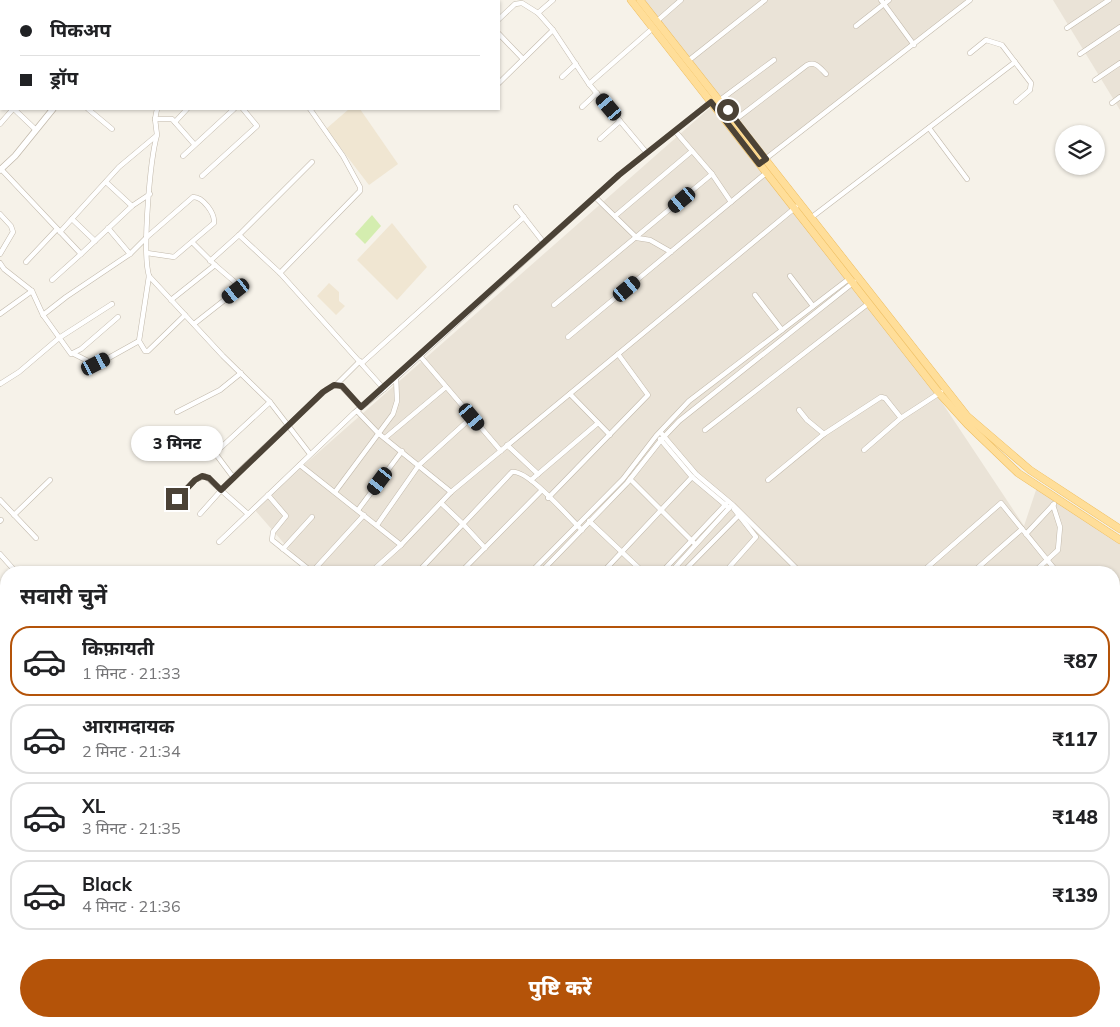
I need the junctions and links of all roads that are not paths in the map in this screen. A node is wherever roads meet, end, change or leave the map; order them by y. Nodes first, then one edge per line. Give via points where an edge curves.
1 (553, 0) edge
2 (631, 0) edge
3 (640, 0) edge
4 (681, 0) edge
5 (889, 0) edge
6 (970, 0) edge
7 (1109, 0) edge
8 (762, 1) edge
9 (882, 2) edge
10 (538, 13) junction
11 (500, 18) edge
12 (655, 24) junction
13 (856, 26) dead end
14 (1068, 28) dead end
15 (1120, 28) edge
16 (553, 30) junction
17 (500, 35) edge
18 (914, 44) junction
19 (970, 53) dead end
20 (1080, 54) dead end
21 (523, 59) junction
22 (774, 60) dead end
23 (688, 61) junction
24 (1015, 62) junction
25 (576, 64) junction
26 (1120, 64) edge
27 (826, 74) dead end
28 (562, 77) dead end
29 (1095, 80) dead end
30 (500, 82) edge
31 (589, 84) junction
32 (597, 93) junction
33 (1120, 97) edge
34 (718, 99) junction
35 (711, 102) junction
36 (1016, 102) dead end
37 (1112, 103) dead end
38 (582, 107) dead end
39 (13, 110) edge
40 (15, 110) edge
41 (52, 110) edge
42 (89, 110) edge
43 (98, 110) edge
44 (157, 110) edge
45 (186, 110) edge
46 (233, 110) edge
47 (244, 110) edge
48 (311, 110) edge
49 (95, 114) junction
50 (155, 119) junction
51 (736, 120) junction
52 (620, 121) junction
53 (175, 122) junction
54 (0, 124) edge
55 (929, 128) junction
56 (112, 129) dead end
57 (36, 130) junction
58 (675, 131) junction
59 (157, 135) junction
60 (600, 139) dead end
61 (194, 144) junction
62 (692, 150) junction
63 (646, 152) junction
64 (183, 156) dead end
65 (766, 159) junction
66 (312, 162) dead end
67 (759, 164) junction
68 (1, 170) edge
69 (766, 173) junction
70 (712, 174) junction
71 (202, 176) dead end
72 (967, 179) dead end
73 (106, 182) junction
74 (150, 194) junction
75 (595, 197) junction
76 (731, 202) junction
77 (801, 203) junction
78 (132, 206) junction
79 (516, 207) dead end
80 (794, 209) junction
81 (0, 214) edge
82 (615, 216) junction
83 (524, 217) junction
84 (812, 218) junction
85 (72, 219) junction
86 (108, 228) junction
87 (58, 230) junction
88 (239, 235) junction
89 (147, 237) junction
90 (637, 238) junction
91 (95, 241) junction
92 (193, 243) junction
93 (544, 243) junction
94 (671, 252) junction
95 (0, 254) edge
96 (81, 254) junction
97 (130, 254) junction
98 (147, 254) junction
99 (210, 261) junction
100 (0, 262) edge
101 (26, 262) dead end
102 (215, 265) junction
103 (2, 271) edge
104 (280, 273) junction
105 (149, 276) junction
106 (790, 276) dead end
107 (858, 276) junction
108 (52, 280) dead end
109 (851, 281) junction
110 (32, 291) junction
111 (755, 295) dead end
112 (171, 300) junction
113 (869, 303) junction
114 (112, 304) dead end
115 (554, 306) dead end
116 (813, 306) junction
117 (0, 314) edge
118 (43, 315) junction
119 (185, 315) junction
120 (118, 317) dead end
121 (194, 324) junction
122 (782, 330) junction
123 (568, 337) dead end
124 (59, 338) junction
125 (139, 341) junction
126 (74, 354) junction
127 (618, 354) junction
128 (420, 356) junction
129 (361, 362) junction
130 (241, 374) junction
131 (396, 376) junction
132 (0, 384) edge
133 (337, 384) junction
134 (446, 387) junction
135 (384, 389) junction
136 (942, 391) junction
137 (570, 394) junction
138 (270, 402) junction
139 (359, 409) junction
140 (799, 410) dead end
141 (177, 412) dead end
142 (472, 417) junction
143 (901, 418) junction
144 (598, 423) junction
145 (288, 426) junction
146 (705, 430) dead end
147 (378, 433) junction
148 (610, 434) junction
149 (658, 434) junction
150 (824, 434) junction
151 (385, 438) junction
152 (662, 438) junction
153 (507, 445) junction
154 (864, 450) dead end
155 (402, 451) junction
156 (501, 451) junction
157 (310, 454) junction
158 (300, 465) junction
159 (419, 465) junction
160 (538, 474) junction
161 (233, 477) junction
162 (692, 477) junction
163 (630, 479) junction
164 (50, 480) dead end
165 (531, 480) junction
166 (768, 480) dead end
167 (221, 490) junction
168 (541, 491) junction
169 (335, 492) junction
170 (450, 492) junction
171 (268, 495) junction
172 (548, 498) junction
173 (177, 499) dead end
174 (0, 500) edge
175 (1055, 502) junction
176 (441, 504) junction
177 (729, 505) junction
178 (358, 510) junction
179 (662, 511) junction
180 (200, 514) dead end
181 (248, 514) junction
182 (14, 515) junction
183 (364, 515) junction
184 (739, 515) junction
185 (312, 517) dead end
186 (590, 521) junction
187 (463, 524) junction
188 (377, 525) junction
189 (576, 525) junction
190 (1119, 526) edge
191 (1022, 528) junction
192 (582, 530) junction
193 (1026, 534) junction
194 (36, 538) dead end
195 (1120, 540) edge
196 (219, 542) dead end
197 (694, 543) junction
198 (402, 545) junction
199 (485, 548) junction
200 (283, 549) junction
201 (622, 552) junction
202 (0, 554) edge
203 (1048, 560) junction
204 (11, 566) edge
205 (304, 566) edge
206 (317, 566) edge
207 (378, 566) edge
208 (424, 566) edge
209 (467, 566) edge
210 (537, 566) edge
211 (547, 566) edge
212 (609, 566) edge
213 (637, 566) edge
214 (669, 566) edge
215 (676, 566) edge
216 (689, 566) edge
217 (730, 566) edge
218 (794, 566) edge
219 (929, 566) edge
220 (980, 566) edge
221 (1041, 566) edge
222 (1052, 566) edge

1 - 10 street
2 - 12 main road
3 - 12 main road
4 - 12 street
5 - 9 street
6 - 18 street
7 - 14 street
8 - 23 street
9 - 13 street
9 - 18 street
10 - 11 street via 519,3
10 - 16 street
12 - 23 main road
12 - 31 street
12 - 35 main road
15 - 20 street
16 - 21 street
16 - 25 street
17 - 21 street
18 - 65 street
19 - 24 street via 986,40 991,40 1002,45
21 - 30 street
22 - 34 street
23 - 34 main road
24 - 36 street via 1032,87
24 - 55 street
25 - 28 street
25 - 31 street
26 - 29 street
27 - 51 street via 817,65 807,65
31 - 32 street
32 - 38 street
32 - 52 street
33 - 37 street
34 - 35 street
34 - 51 main road
35 - 58 street
35 - 67 main road
39 - 54 street
40 - 57 street
41 - 57 street
42 - 49 street
43 - 49 street
44 - 50 street
45 - 53 street
46 - 61 street
47 - 71 street via 257,126
48 - 104 street via 343,156 360,191
49 - 56 street
50 - 53 street via 172,119
50 - 59 street
51 - 65 main road
52 - 60 street
52 - 63 street
53 - 61 street
55 - 72 street
55 - 84 street
57 - 68 street
58 - 62 street
58 - 63 street
59 - 73 street
59 - 74 street
61 - 64 street
62 - 70 street
62 - 82 street
63 - 75 street
65 - 67 street
65 - 77 main road
66 - 88 street
67 - 69 main road
68 - 87 street
69 - 76 street
69 - 80 main road
70 - 76 street
70 - 90 street
73 - 78 street
73 - 85 street
74 - 78 street
74 - 89 street
75 - 82 street
75 - 93 street
76 - 94 street
77 - 80 street
77 - 84 main road
78 - 86 street
79 - 83 street
80 - 109 main road
80 - 127 street
81 - 95 street via 13,232
82 - 90 street
83 - 93 street
83 - 129 street
84 - 107 main road
85 - 87 street
85 - 91 street
86 - 91 street
86 - 97 street
87 - 96 street
87 - 101 street
88 - 99 street
88 - 104 street
89 - 92 street via 197,196 215,220
89 - 97 street
89 - 98 street
90 - 94 street via 650,240
90 - 115 street
91 - 96 street
92 - 98 street via 171,258
92 - 99 street
93 - 128 street
94 - 123 street
96 - 108 street
97 - 118 street
98 - 105 street
99 - 102 street
100 - 103 street
102 - 112 street
102 - 121 street via 236,283 236,291
103 - 110 street
104 - 129 street
105 - 112 street
105 - 125 street
106 - 116 street
107 - 109 street
107 - 136 main road
109 - 113 main road
109 - 116 street
109 - 152 street
110 - 117 street
110 - 118 street
111 - 122 street
112 - 119 street
113 - 136 main road
113 - 146 street
114 - 124 street
116 - 122 street
118 - 124 street
119 - 121 street
119 - 125 street via 148,351
120 - 126 street
121 - 130 street
122 - 149 street via 689,401
124 - 126 street
124 - 132 street
125 - 126 street via 96,364
127 - 137 street
127 - 148 street via 648,395
128 - 131 street
128 - 134 street
129 - 133 street
129 - 135 street
130 - 138 street
130 - 141 street via 220,390
131 - 135 street
131 - 147 street via 396,407
133 - 139 street
133 - 145 street via 323,392
134 - 142 street
134 - 151 street
135 - 139 street
136 - 143 street
136 - 175 main road via 967,424 1018,473
136 - 190 main road via 1007,452 1038,476
137 - 144 street
137 - 153 street
138 - 145 street
138 - 161 street via 215,453
139 - 147 street
139 - 157 street
140 - 150 street
142 - 156 street
142 - 159 street
143 - 150 street via 885,398 881,398
143 - 154 street
144 - 148 street
144 - 160 street
145 - 157 street
145 - 161 street
147 - 151 street
147 - 169 street
148 - 172 street
149 - 152 street
149 - 189 street via 623,479
150 - 166 street
151 - 155 street
152 - 162 street
152 - 163 street
152 - 177 street
153 - 156 street
153 - 160 street
155 - 159 street
155 - 178 street
156 - 170 street
157 - 158 street
158 - 169 street
158 - 171 street
159 - 170 street
159 - 188 street
160 - 165 street
161 - 167 street
162 - 177 street
162 - 179 street
163 - 179 street
163 - 186 street
164 - 182 street
165 - 168 street
165 - 187 street via 519,472 512,472
167 - 173 street via 209,478 202,476
167 - 180 street
167 - 181 street
168 - 172 street
168 - 199 street
169 - 178 street
170 - 176 street
171 - 181 street
171 - 200 street via 286,516 272,534 272,540
172 - 189 street
174 - 182 street
175 - 193 street
175 - 195 main road
175 - 203 street via 1060,539 1058,550
176 - 187 street
176 - 198 street
177 - 184 street
177 - 197 street
177 - 218 street
178 - 183 street
179 - 197 street
179 - 201 street
181 - 196 street
182 - 194 street
183 - 188 street
183 - 206 street
184 - 216 street
184 - 217 street via 756,537
185 - 200 street
186 - 192 street
186 - 201 street
187 - 199 street
187 - 208 street
188 - 198 street
189 - 192 street
189 - 210 street
191 - 193 street
191 - 219 street via 1003,504 997,504
191 - 220 street
192 - 211 street
193 - 203 street
197 - 214 street
197 - 215 street
198 - 207 street
199 - 209 street
200 - 205 street
201 - 212 street
201 - 213 street
202 - 204 street
203 - 221 street
203 - 222 street

